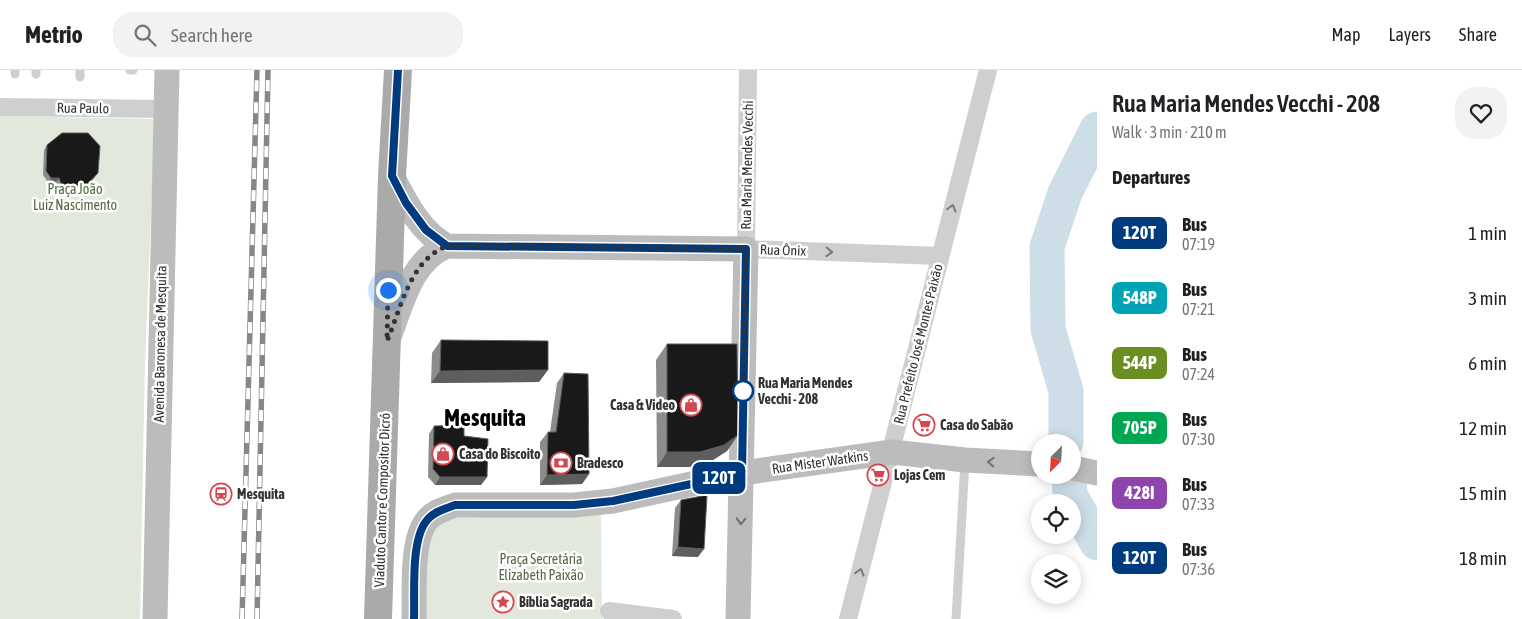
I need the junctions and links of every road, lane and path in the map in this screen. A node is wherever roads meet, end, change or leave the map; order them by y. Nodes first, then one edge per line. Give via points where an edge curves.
1 (167, 70) edge
2 (398, 70) edge
3 (748, 70) edge
4 (988, 70) edge
5 (0, 107) edge
6 (166, 109) junction
7 (392, 176) junction
8 (447, 246) junction
9 (746, 249) junction
10 (940, 256) junction
11 (387, 341) junction
12 (892, 452) junction
13 (965, 460) junction
14 (1031, 464) edge
15 (742, 473) junction
16 (609, 611) dead end
17 (155, 619) edge
18 (378, 619) edge
19 (414, 619) edge
20 (673, 619) edge
21 (738, 619) edge
22 (848, 619) edge
23 (956, 619) edge

1 - 6 main road, Avenida Baronesa de Mesquita
2 - 7 main road, Viaduto Cantor e Compositor Dicró
3 - 9 street, Rua Maria Mendes Vecchi
10 -> 4 street, Rua Prefeito José Montes Paixão
5 - 6 street, Rua Paulo
6 - 17 main road, Avenida Baronesa de Mesquita
7 - 8 main road via 406,203 426,230
7 - 11 main road, Viaduto Cantor e Compositor Dicró
8 - 9 main road, Rua Ônix
8 - 11 main road via 428,256 414,276
9 -> 10 street, Rua Ônix
9 - 15 main road, Rua Maria Mendes Vecchi
10 - 12 street, Rua Prefeito José Montes Paixão
11 - 18 main road, Viaduto Cantor e Compositor Dicró
12 - 13 main road, Rua Mister Watkins
12 - 15 main road, Rua Mister Watkins
22 -> 12 street, Rua Prefeito José Montes Paixão
14 -> 13 main road, Rua Mister Watkins
13 - 23 lane
15 - 19 main road, Rua Mister Watkins via 613,501 574,505 455,505 437,511 426,520 416,547
15 -> 21 main road, Rua Maria Mendes Vecchi
16 - 20 street

